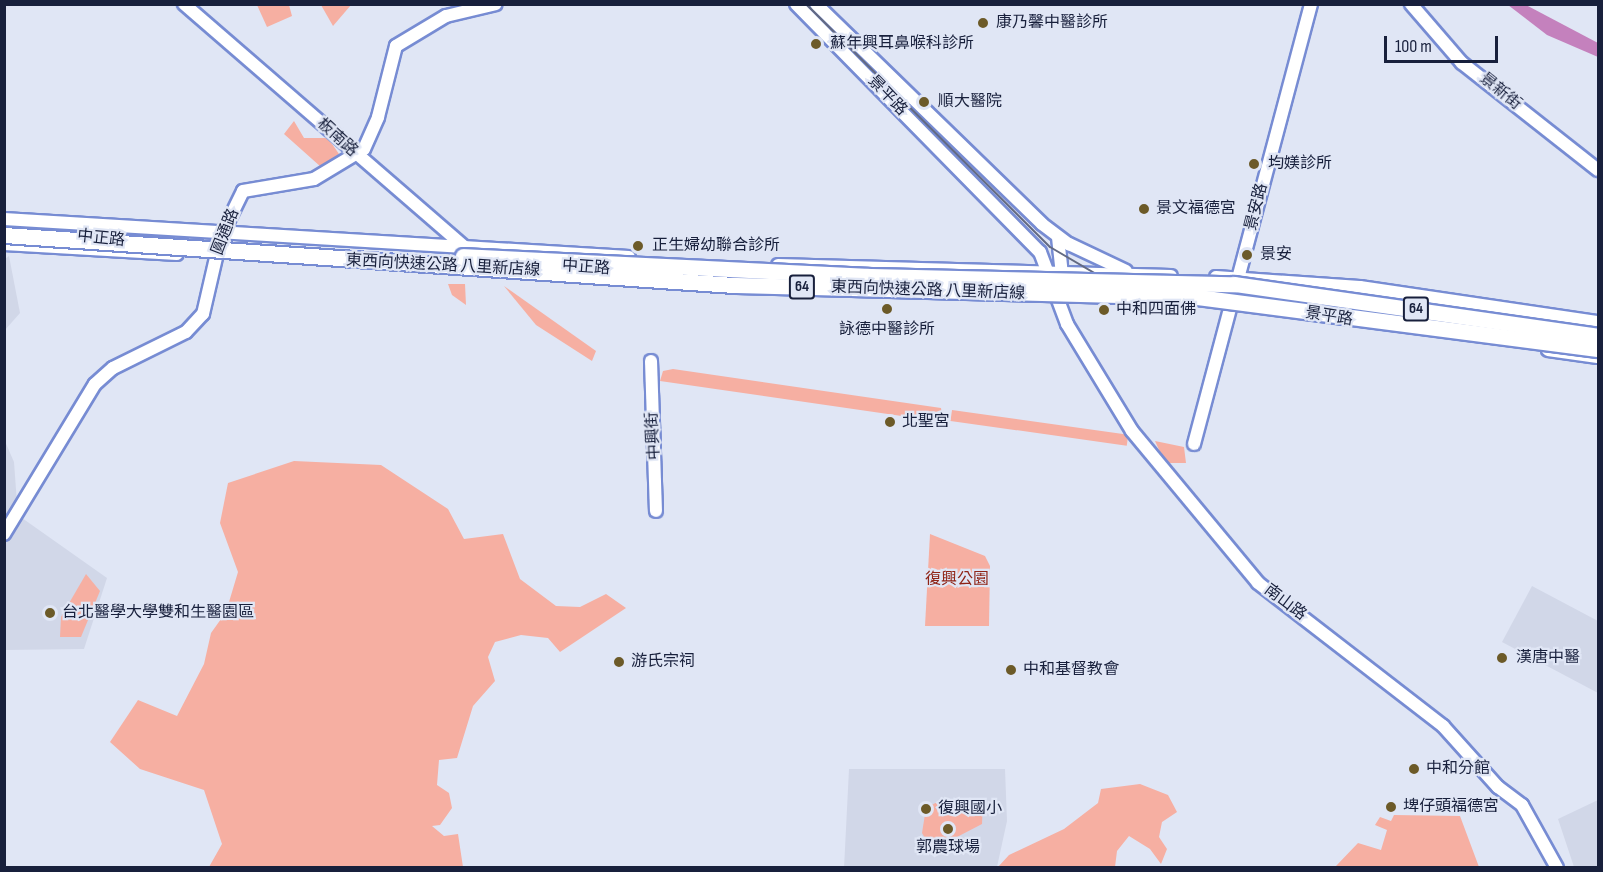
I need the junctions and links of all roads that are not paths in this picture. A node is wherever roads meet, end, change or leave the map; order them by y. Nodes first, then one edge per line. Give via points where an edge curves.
1 (184, 4) edge
2 (496, 4) edge
3 (796, 4) edge
4 (816, 4) edge
5 (1311, 4) edge
6 (1411, 4) edge
7 (355, 155) junction
8 (1599, 170) edge
9 (4, 219) edge
10 (4, 229) edge
11 (4, 236) edge
12 (1058, 237) junction
13 (4, 244) edge
14 (218, 246) junction
15 (466, 248) junction
16 (477, 262) junction
17 (1048, 269) junction
18 (1062, 269) junction
19 (1108, 272) junction
20 (487, 273) junction
21 (1136, 275) junction
22 (1236, 280) junction
23 (1058, 290) junction
24 (1232, 304) junction
25 (1599, 322) edge
26 (1599, 327) edge
27 (1599, 336) edge
28 (1599, 343) edge
29 (1599, 349) edge
30 (1599, 357) edge
31 (651, 361) dead end
32 (1194, 444) dead end
33 (657, 511) dead end
34 (4, 534) edge
35 (1557, 867) edge

1 - 7 main road, 板南路
2 - 7 main road, 圓通路 via 446,16 396,46 378,117 364,149
3 - 17 main road, 景平路 via 1026,235
4 - 12 main road, 景平路
5 - 22 main road, 景安路
6 - 8 main road, 景新街 via 1462,63
7 - 14 main road, 圓通路 via 314,179 243,191
7 - 15 main road, 板南路
9 - 14 main road, 中正路
10 - 14 main road, 中正路
10 - 22 highway, 東西向快速公路 八里新店線 / 64, bridge via 777,272
11 - 29 highway, 東西向快速公路 八里新店線 / 64, bridge via 734,285 1197,297
12 - 18 main road
12 - 21 main road, 景平路
13 - 14 main road, 中正路
14 - 15 main road, 中正路
14 - 16 main road, 中正路
14 - 20 main road, 中正路
14 - 34 main road, 圓通路 via 209,300 194,325 95,384
15 - 16 main road, 板南路
15 - 17 main road, 中正路 via 767,265
16 - 20 main road, 板南路
16 - 23 main road, 中正路
17 - 18 main road, 景平路
17 - 23 main road, 景平路
18 - 19 main road, 景平路
18 - 23 main road
19 - 21 main road, 景平路
19 - 23 main road, 中正路
20 - 23 main road, 中正路 via 716,290
21 - 22 main road, 景平路
22 - 24 main road, 景安路
22 - 25 main road, 景平路 via 1360,287
22 - 26 highway, bridge via 1263,280
22 - 27 highway, 東西向快速公路 八里新店線 / 64, bridge
22 - 28 main road, 景平路 via 1261,291
23 - 24 main road, 景平路 via 1099,298
23 - 35 main road, 南山路 via 1067,324 1132,431 1258,583 1443,726 1498,787 1522,805
24 - 30 main road, 景平路
24 - 32 main road, 景安路
31 - 33 main road, 中興街

